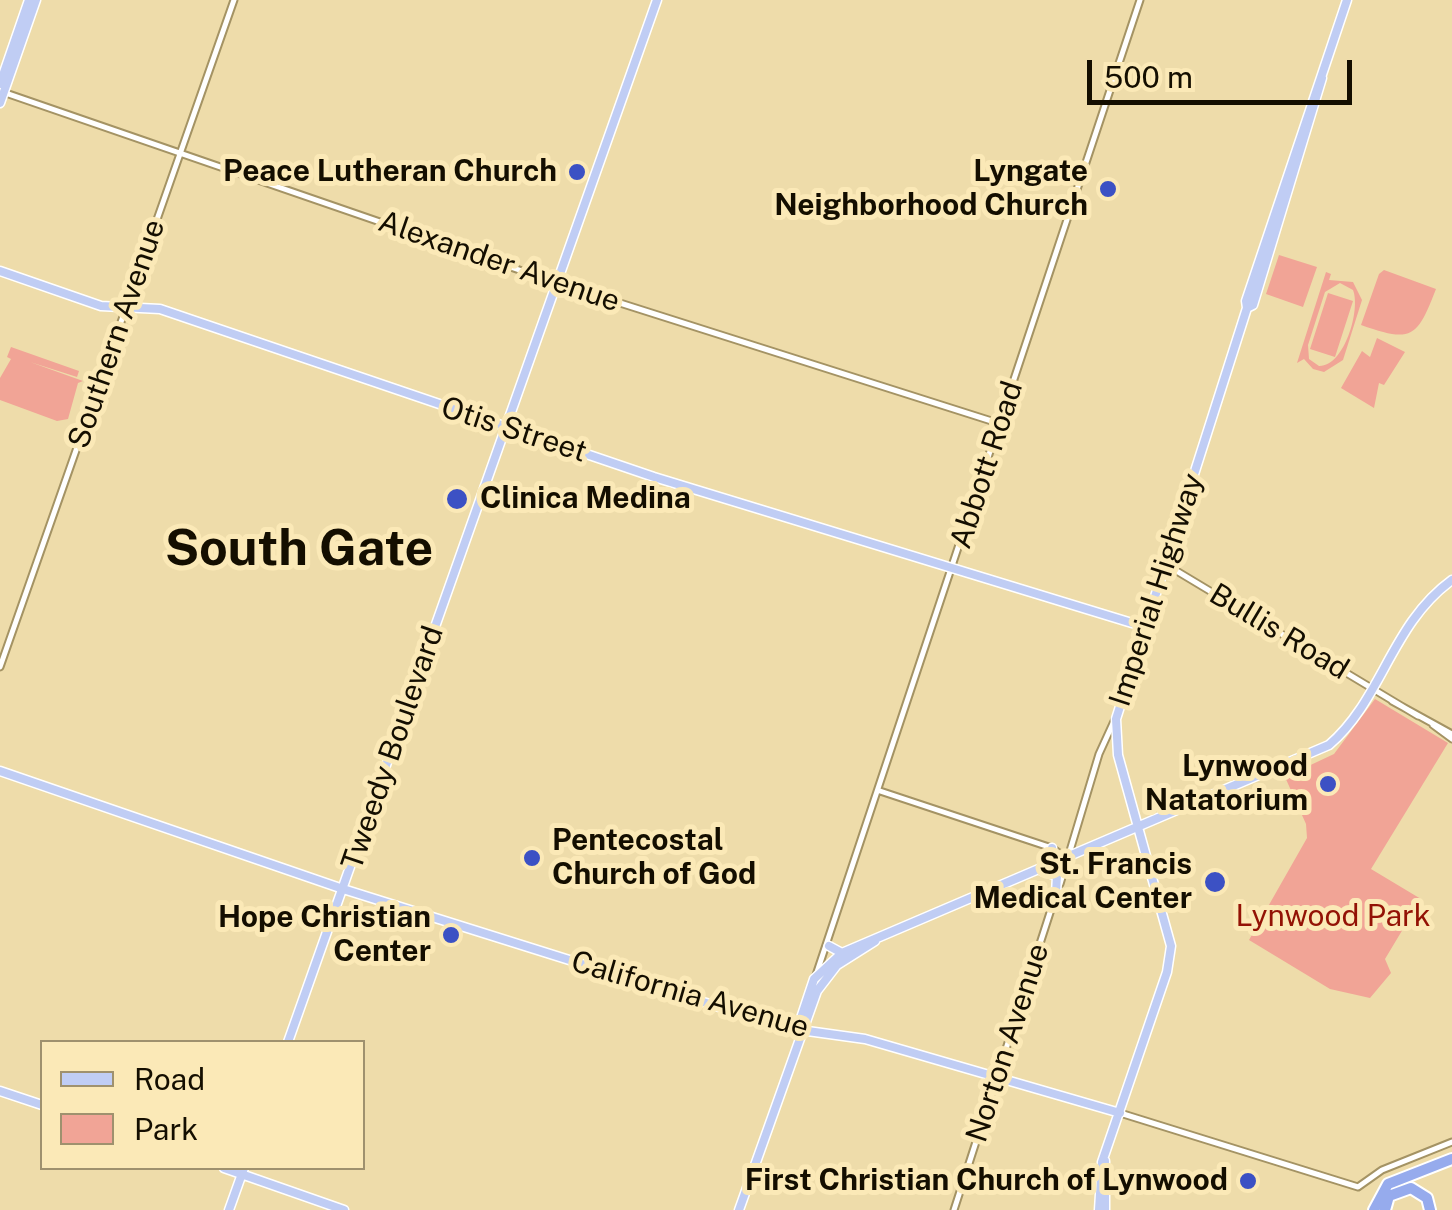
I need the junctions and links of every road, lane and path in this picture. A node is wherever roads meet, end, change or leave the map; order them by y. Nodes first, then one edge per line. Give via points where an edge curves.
1 (32, 0) edge
2 (234, 0) edge
3 (657, 0) edge
4 (1140, 0) edge
5 (1347, 0) edge
6 (1, 89) edge
7 (0, 103) edge
8 (180, 153) junction
9 (0, 270) edge
10 (557, 283) junction
11 (126, 307) junction
12 (1001, 424) junction
13 (506, 428) junction
14 (1164, 564) junction
15 (954, 567) junction
16 (1452, 580) edge
17 (1145, 627) junction
18 (0, 667) edge
19 (1370, 686) junction
20 (1116, 718) junction
21 (1452, 737) edge
22 (1118, 755) junction
23 (1098, 762) junction
24 (0, 771) edge
25 (880, 791) junction
26 (1140, 829) junction
27 (1052, 848) junction
28 (1067, 859) junction
29 (1048, 867) junction
30 (1038, 872) junction
31 (343, 889) junction
32 (1056, 893) junction
33 (833, 929) junction
34 (875, 941) junction
35 (829, 946) junction
36 (842, 953) junction
37 (829, 967) junction
38 (814, 979) junction
39 (800, 1031) junction
40 (289, 1040) edge
41 (997, 1076) junction
42 (0, 1091) edge
43 (40, 1105) edge
44 (1120, 1113) junction
45 (1452, 1142) edge
46 (1452, 1159) edge
47 (243, 1171) edge
48 (229, 1210) edge
49 (344, 1210) edge
50 (739, 1210) edge
51 (954, 1210) edge
52 (1102, 1210) edge
53 (1374, 1210) edge
54 (1385, 1210) edge
55 (1430, 1210) edge

1 - 6 main road
2 - 8 street, Southern Avenue
3 - 10 main road, Tweedy Boulevard
4 - 12 street, Abbott Road
5 - 14 main road, Imperial Highway via 1280,224
6 - 7 main road
6 - 8 street, Alexander Avenue
8 - 10 street, Alexander Avenue
8 - 11 street, Southern Avenue
9 - 11 main road, Otis Street via 93,304
10 - 12 street, Alexander Avenue
10 - 13 main road, Tweedy Boulevard
11 - 13 main road, Otis Street via 160,310
11 - 18 street, Southern Avenue
12 - 15 street, Abbott Road
13 - 15 main road, Otis Street
13 - 31 main road, Tweedy Boulevard
14 - 17 main road, Imperial Highway
14 - 19 street, Bullis Road
15 - 17 main road, Otis Street
15 - 25 street, Abbott Road
16 - 19 main road via 1418,609
17 - 20 main road, Imperial Highway
19 - 21 street, Bullis Road
19 - 26 main road via 1346,728 1322,750
20 - 22 main road, Imperial Highway
20 - 23 street, Norton Avenue
22 - 23 street
22 - 26 main road, Imperial Highway
23 - 28 street, Norton Avenue
24 - 31 main road, California Avenue
25 - 27 street
25 - 33 street, Abbott Road
26 - 28 main road
26 - 44 main road, Imperial Highway via 1170,954
27 - 28 street
27 - 29 main road
28 - 29 main road
28 - 32 street, Norton Avenue
29 - 30 main road
30 - 32 main road via 1056,874
30 - 34 main road
31 - 39 main road, California Avenue
31 - 40 main road, Tweedy Boulevard
32 - 41 street, Norton Avenue
33 - 35 street, Abbott Road
33 - 38 street, Abbott Road
34 - 36 main road
34 - 37 main road
35 - 36 main road
35 - 37 street, Abbott Road
36 - 37 main road
37 - 38 main road
37 - 39 main road
38 - 39 main road
39 - 41 main road, California Avenue via 865,1039
39 - 50 main road
41 - 44 main road, California Avenue
41 - 51 street, Norton Avenue
42 - 43 main road
44 - 45 street, California Avenue via 1353,1186
44 - 52 main road, Imperial Highway via 1098,1182
46 - 53 highway via 1388,1184
47 - 48 main road
47 - 49 main road
54 - 55 highway via 1397,1190 1411,1188 1427,1198

